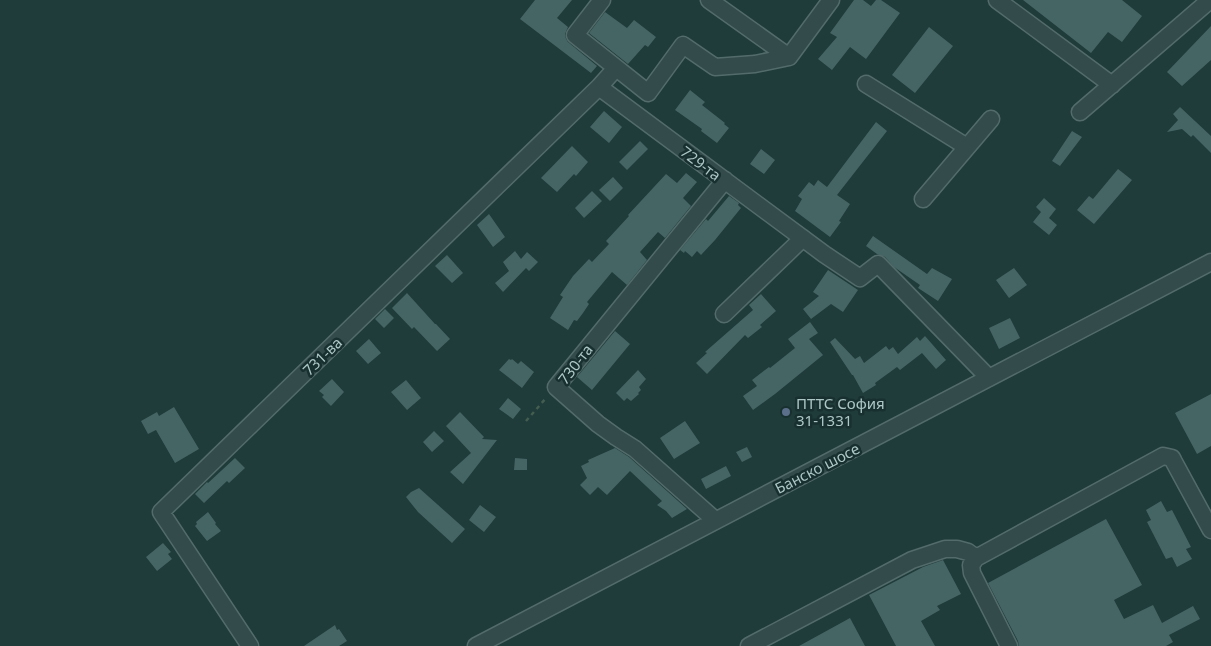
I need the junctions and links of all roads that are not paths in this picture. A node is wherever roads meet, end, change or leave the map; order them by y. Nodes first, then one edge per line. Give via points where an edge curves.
1 (602, 0) edge
2 (709, 0) edge
3 (831, 0) edge
4 (997, 0) edge
5 (1210, 0) edge
6 (789, 56) junction
7 (616, 68) junction
8 (866, 84) dead end
9 (1112, 85) junction
10 (599, 87) junction
11 (648, 93) junction
12 (1080, 112) dead end
13 (638, 116) junction
14 (991, 119) dead end
15 (967, 147) junction
16 (725, 180) junction
17 (923, 198) dead end
18 (803, 238) junction
19 (1211, 262) edge
20 (724, 314) dead end
21 (989, 378) junction
22 (716, 520) junction
23 (1211, 530) edge
24 (976, 558) junction
25 (250, 646) edge
26 (476, 646) edge
27 (749, 646) edge
28 (1009, 646) edge

1 - 7 street via 575,35
2 - 6 street
3 - 6 street
4 - 9 street
5 - 9 street
6 - 11 street via 755,64 715,67 683,45
7 - 10 street
7 - 11 street
8 - 15 street
9 - 12 street
10 - 13 street, 729-та
10 - 25 street, 731-ва via 161,512
11 - 13 street
13 - 16 street, 729-та
14 - 15 street
15 - 17 street
16 - 18 street, 729-та
16 - 22 street, 730-та via 556,387 616,438 635,448
18 - 20 street
18 - 21 street, 729-та via 860,278 878,264
19 - 21 street, Банско шосе
21 - 22 street, Банско шосе
22 - 26 street, Банско шосе
23 - 24 street via 1172,458 1163,456
24 - 27 street via 968,552 945,548 912,560
24 - 28 street via 971,565 972,573

